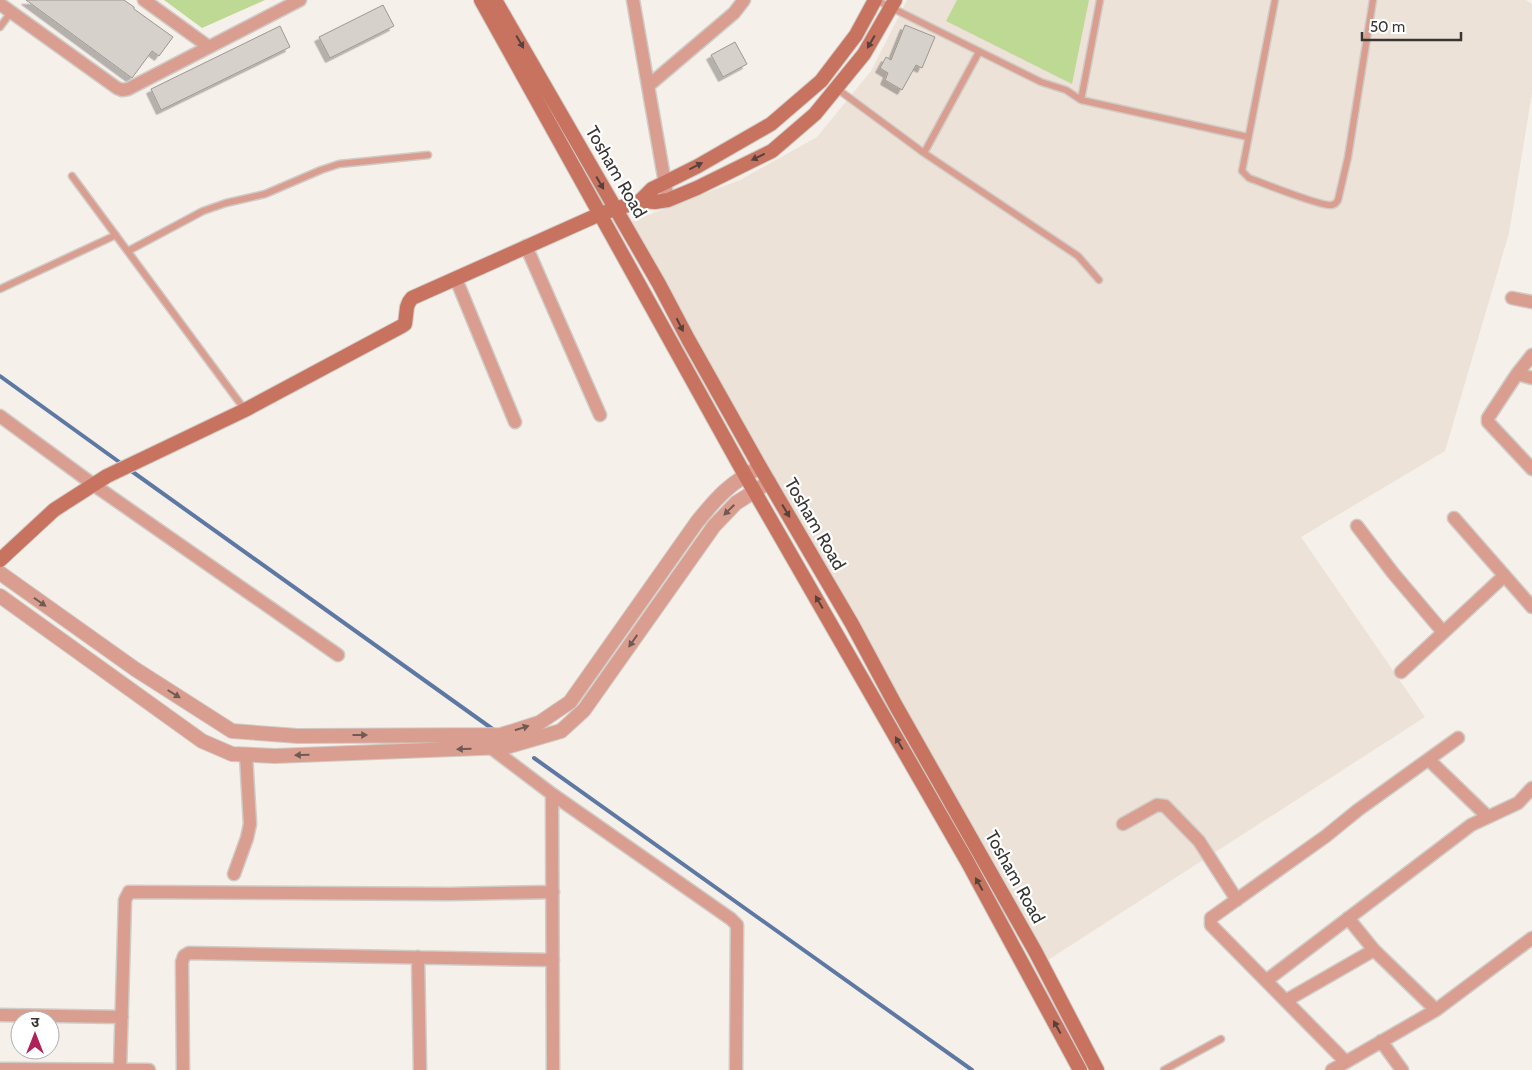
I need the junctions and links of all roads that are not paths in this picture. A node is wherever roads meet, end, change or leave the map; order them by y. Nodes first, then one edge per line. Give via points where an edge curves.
1 (144, 0) edge
2 (300, 0) edge
3 (481, 0) edge
4 (495, 0) edge
5 (633, 0) edge
6 (744, 0) edge
7 (876, 0) edge
8 (1100, 0) edge
9 (1275, 0) edge
10 (1373, 0) edge
11 (0, 4) edge
12 (893, 4) edge
13 (11, 12) junction
14 (0, 27) edge
15 (209, 47) junction
16 (979, 52) junction
17 (648, 86) junction
18 (836, 88) junction
19 (1081, 100) junction
20 (1248, 138) junction
21 (924, 153) junction
22 (428, 155) dead end
23 (717, 155) junction
24 (726, 174) junction
25 (72, 176) dead end
26 (664, 182) junction
27 (668, 200) junction
28 (640, 201) junction
29 (615, 209) junction
30 (600, 214) junction
31 (116, 235) junction
32 (526, 246) junction
33 (128, 250) junction
34 (456, 279) junction
35 (1099, 280) dead end
36 (0, 289) edge
37 (1512, 298) dead end
38 (1532, 302) edge
39 (1532, 355) edge
40 (1517, 374) junction
41 (1532, 378) edge
42 (245, 410) junction
43 (600, 415) dead end
44 (0, 416) edge
45 (515, 422) dead end
46 (760, 467) junction
47 (1532, 468) edge
48 (744, 475) junction
49 (769, 482) junction
50 (94, 485) junction
51 (755, 491) junction
52 (1454, 518) dead end
53 (1357, 526) dead end
54 (0, 560) edge
55 (0, 573) edge
56 (1504, 576) junction
57 (0, 596) edge
58 (1532, 607) edge
59 (1442, 632) junction
60 (338, 655) dead end
61 (1401, 672) dead end
62 (474, 735) junction
63 (1458, 738) dead end
64 (492, 748) junction
65 (246, 755) junction
66 (1429, 760) junction
67 (1532, 788) edge
68 (552, 794) junction
69 (1488, 817) junction
70 (1123, 824) dead end
71 (234, 874) dead end
72 (552, 892) junction
73 (1236, 900) junction
74 (1348, 918) junction
75 (1532, 938) edge
76 (1374, 950) junction
77 (418, 957) junction
78 (552, 960) junction
79 (1267, 980) junction
80 (1287, 1000) junction
81 (1436, 1010) junction
82 (0, 1015) edge
83 (122, 1017) junction
84 (1221, 1039) dead end
85 (1381, 1041) junction
86 (1346, 1062) junction
87 (2, 1069) edge
88 (117, 1070) edge
89 (120, 1070) edge
90 (150, 1070) edge
91 (183, 1070) edge
92 (420, 1070) edge
93 (553, 1070) edge
94 (736, 1070) edge
95 (1080, 1070) edge
96 (1097, 1070) edge
97 (1164, 1070) edge
98 (1332, 1070) edge
99 (1402, 1070) edge

1 - 15 street
2 - 15 street
3 - 30 main road, Tosham Road
4 -> 29 main road, Tosham Road
5 - 17 street
6 - 17 street via 734,13
7 - 12 lane
7 - 23 main road via 856,35 821,81 771,124
8 - 19 lane
9 - 20 lane
10 - 20 lane via 1348,156 1336,204 1317,202 1249,178 1242,171
11 - 13 street
12 - 16 lane
12 -> 18 main road via 864,54
13 - 14 lane
13 - 15 street via 122,90
16 - 19 lane via 1041,82 1066,90
16 - 21 lane
17 - 26 street
18 - 21 lane
18 -> 24 main road via 815,114 772,151
19 - 20 lane
21 - 35 lane via 1078,256
22 - 33 lane via 339,164 266,194 203,211
23 - 24 main road
26 -> 23 main road
24 - 27 main road
25 - 31 lane
26 - 27 street
26 - 28 main road
27 - 28 main road
28 - 29 main road
29 - 30 main road
29 -> 46 main road, Tosham Road
30 - 32 main road
30 - 48 main road, Tosham Road
31 - 33 lane
31 - 36 lane
32 - 34 main road
32 - 43 street
33 - 42 lane
34 - 42 main road via 412,298 402,326
34 - 45 street
37 - 38 street
39 - 40 street
40 - 41 street
40 - 47 street via 1488,422
42 - 50 main road
44 - 50 street
46 - 48 street
46 - 49 main road, Tosham Road
48 - 51 main road, Tosham Road
62 -> 48 street via 502,735 538,723 570,702 713,501
49 - 51 street
49 -> 96 main road, Tosham Road via 1035,951
50 - 54 main road via 54,510
50 - 60 street
51 -> 64 street via 736,503 714,526 584,710 561,731 506,748
95 -> 51 main road, Tosham Road via 966,861
52 - 56 street
53 - 59 street
55 -> 62 street via 134,669 232,731 298,736
56 - 58 street
56 - 59 street
57 - 65 street via 202,741 232,754
59 - 61 street
62 - 64 street
63 - 66 street
64 -> 65 street
64 - 68 street
65 - 71 street via 250,824
66 - 69 street
66 - 73 street
67 - 69 street via 1518,803
68 - 72 street
68 - 94 street via 737,925
69 - 74 street via 1471,825
70 - 73 street via 1157,805 1165,806 1199,842
72 - 78 street
72 - 83 street via 129,892 125,900
73 - 79 street via 1211,918 1211,925
74 - 76 street
74 - 79 street
75 - 81 street
76 - 80 street
76 - 81 street
77 - 78 street
77 - 91 street via 189,953 182,962
77 - 92 street
78 - 93 street
79 - 80 street
80 - 86 street
81 - 85 street
82 - 83 street
83 - 89 street
84 - 97 lane
85 - 86 street
85 - 99 street
86 - 98 street
87 - 88 street
88 - 89 street
89 - 90 street

